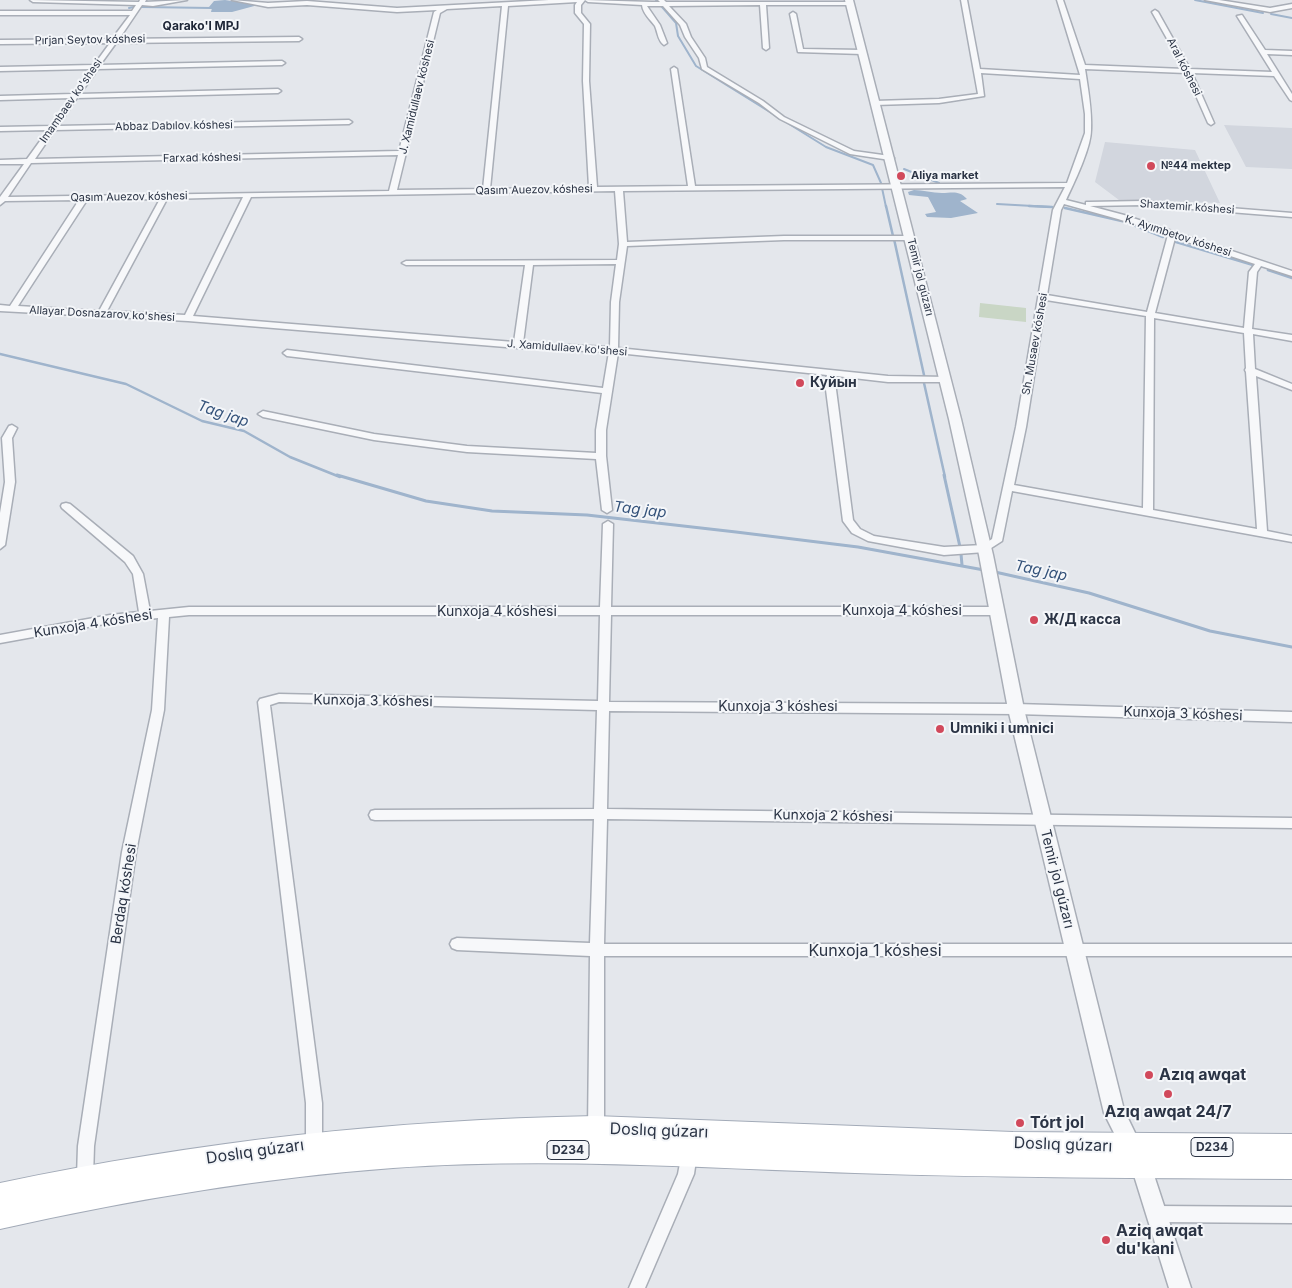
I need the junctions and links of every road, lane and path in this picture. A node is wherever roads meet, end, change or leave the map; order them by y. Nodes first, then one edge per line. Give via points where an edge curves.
1 (33, 0) edge
2 (184, 0) edge
3 (235, 0) edge
4 (582, 0) edge
5 (588, 0) edge
6 (964, 0) edge
7 (1060, 0) edge
8 (1208, 0) edge
9 (1250, 0) edge
10 (308, 1) edge
11 (142, 2) edge
12 (663, 2) edge
13 (849, 2) edge
14 (650, 4) junction
15 (762, 4) junction
16 (505, 5) junction
17 (448, 6) junction
18 (1292, 6) edge
19 (1270, 10) junction
20 (1155, 12) dead end
21 (0, 13) edge
22 (133, 13) junction
23 (793, 14) dead end
24 (1240, 16) dead end
25 (299, 39) dead end
26 (113, 40) junction
27 (0, 42) edge
28 (664, 43) dead end
29 (766, 48) dead end
30 (862, 52) junction
31 (1263, 52) junction
32 (1292, 53) edge
33 (282, 63) dead end
34 (1082, 67) junction
35 (95, 68) junction
36 (0, 69) edge
37 (674, 69) dead end
38 (1188, 71) junction
39 (977, 72) junction
40 (1276, 74) junction
41 (1084, 77) junction
42 (1288, 87) edge
43 (278, 91) dead end
44 (75, 97) junction
45 (0, 98) edge
46 (1292, 99) edge
47 (875, 102) junction
48 (349, 122) dead end
49 (1211, 123) dead end
50 (52, 128) junction
51 (0, 129) edge
52 (403, 153) junction
53 (890, 158) junction
54 (0, 162) edge
55 (28, 162) junction
56 (1069, 185) junction
57 (898, 186) junction
58 (692, 188) junction
59 (619, 189) junction
60 (593, 190) junction
61 (486, 191) junction
62 (392, 194) junction
63 (166, 196) junction
64 (248, 196) junction
65 (84, 198) junction
66 (1, 200) edge
67 (1063, 202) junction
68 (1082, 206) junction
69 (1292, 215) edge
70 (1172, 235) junction
71 (911, 238) junction
72 (623, 244) junction
73 (406, 262) dead end
74 (621, 262) junction
75 (530, 263) junction
76 (1260, 263) junction
77 (1292, 274) edge
78 (1043, 297) junction
79 (0, 308) edge
80 (12, 309) junction
81 (102, 313) junction
82 (1150, 315) junction
83 (188, 318) junction
84 (1248, 330) junction
85 (1292, 338) edge
86 (518, 345) junction
87 (614, 350) junction
88 (287, 353) dead end
89 (1249, 370) junction
90 (832, 373) junction
91 (945, 379) junction
92 (1292, 388) edge
93 (608, 392) junction
94 (263, 414) dead end
95 (12, 428) dead end
96 (601, 456) junction
97 (1008, 487) junction
98 (66, 506) dead end
99 (607, 510) dead end
100 (1148, 511) junction
101 (608, 524) dead end
102 (1262, 532) junction
103 (1292, 538) edge
104 (0, 545) edge
105 (986, 552) junction
106 (997, 611) junction
107 (164, 612) junction
108 (606, 612) junction
109 (145, 615) junction
110 (0, 639) edge
111 (604, 706) junction
112 (1016, 709) junction
113 (1292, 717) edge
114 (601, 814) junction
115 (375, 815) dead end
116 (1042, 818) junction
117 (1292, 822) edge
118 (457, 944) dead end
119 (597, 950) junction
120 (1292, 950) edge
121 (1074, 951) junction
122 (596, 1129) junction
123 (314, 1143) junction
124 (1292, 1147) edge
125 (689, 1153) junction
126 (1136, 1156) junction
127 (1292, 1166) edge
128 (85, 1177) junction
129 (0, 1196) edge
130 (1156, 1214) junction
131 (1292, 1215) edge
132 (0, 1216) edge
133 (637, 1288) edge
134 (1180, 1288) edge

1 - 11 street
2 - 11 street
3 - 10 street via 268,5
4 - 16 street
4 - 60 street via 578,13 587,24 586,81
5 - 14 street
6 - 39 street
7 - 34 street, Sh. Musaev kóshesi
8 - 19 street
9 - 19 street
10 - 17 street via 397,10
11 - 22 street, Imambaev ko'shesi
12 - 14 street
12 - 15 street
12 - 53 street via 683,24 702,58 704,68 782,118 852,153
13 - 15 street
13 - 30 street, Temir jol gúzarı
14 - 28 street via 644,6
15 - 29 street
16 - 17 street
16 - 61 street
17 - 52 street, J. Xamidullaev kóshesi via 437,12
18 - 19 street
20 - 38 street, Aral kóshesi
21 - 22 street, Pırjan Seytov kóshesi
22 - 26 street, Imambaev ko'shesi
23 - 30 street via 800,51
24 - 31 street
25 - 26 street, Pırjan Seytov kóshesi
26 - 27 street, Pırjan Seytov kóshesi
26 - 35 street, Imambaev ko'shesi
30 - 47 street, Temir jol gúzarı
31 - 32 street
31 - 40 street
33 - 35 street
34 - 38 street
34 - 41 street, Sh. Musaev kóshesi
35 - 36 street
35 - 44 street, Imambaev ko'shesi
37 - 58 street
38 - 40 street
38 - 49 street, Aral kóshesi
39 - 41 street
39 - 47 street via 982,95 939,101
40 - 42 street
41 - 56 street, Sh. Musaev kóshesi via 1088,133
42 - 46 street
43 - 44 street
44 - 45 street
44 - 50 street, Imambaev ko'shesi
47 - 53 street, Temir jol gúzarı
48 - 50 street, Abbaz Dabılov kóshesi
50 - 51 street, Abbaz Dabılov kóshesi
50 - 55 street, Imambaev ko'shesi
52 - 55 street, Farxad kóshesi
52 - 62 street, J. Xamidullaev kóshesi
53 - 57 street, Temir jol gúzarı
54 - 55 street, Farxad kóshesi
55 - 66 street, Imambaev ko'shesi
56 - 57 street, Qasım Auezov kóshesi
56 - 67 street, Sh. Musaev kóshesi
57 - 58 street, Qasım Auezov kóshesi
57 - 71 street, Temir jol gúzarı
58 - 59 street, Qasım Auezov kóshesi
59 - 60 street, Qasım Auezov kóshesi
59 - 72 street
60 - 61 street, Qasım Auezov kóshesi
61 - 62 street, Qasım Auezov kóshesi
62 - 64 street, Qasım Auezov kóshesi
63 - 64 street, Qasım Auezov kóshesi
63 - 65 street, Qasım Auezov kóshesi
63 - 81 street
64 - 83 street, Allayar Dosnazarov ko'shesi
65 - 66 street, Qasım Auezov kóshesi
65 - 80 street
67 - 68 street, K. Ayımbetov kóshesi
67 - 78 street, Sh. Musaev kóshesi via 1057,210
68 - 69 street, Shaxtemir kóshesi via 1142,203
68 - 70 street, K. Ayımbetov kóshesi
70 - 76 street, K. Ayımbetov kóshesi
70 - 82 street
71 - 72 street via 784,238
71 - 91 street, Temir jol gúzarı
72 - 74 street
73 - 75 street
74 - 75 street
74 - 87 street via 615,302
75 - 86 street
76 - 77 street, K. Ayımbetov kóshesi
76 - 84 street via 1253,272
78 - 82 street
78 - 97 street, Sh. Musaev kóshesi
79 - 80 street, Allayar Dosnazarov ko'shesi
80 - 81 street, Allayar Dosnazarov ko'shesi
81 - 83 street, Allayar Dosnazarov ko'shesi
82 - 84 street
82 - 100 street
83 - 86 street, J. Xamidullaev ko'shesi
84 - 85 street
84 - 89 street
86 - 87 street, J. Xamidullaev ko'shesi
87 - 90 street, J. Xamidullaev ko'shesi
87 - 93 street
88 - 93 street
89 - 92 street
89 - 102 street
90 - 91 street, J. Xamidullaev ko'shesi via 888,379
90 - 105 street via 830,382 848,521 872,539 944,551
91 - 105 street, Temir jol gúzarı
93 - 96 street via 601,430
94 - 96 street via 374,438 467,448
95 - 104 street via 7,438 10,482
96 - 99 street
97 - 100 street
97 - 105 street, Sh. Musaev kóshesi via 997,542
98 - 109 street via 129,559 138,574
100 - 102 street
101 - 108 street
102 - 103 street
105 - 106 street, Temir jol gúzarı
106 - 108 street, Kunxoja 4 kóshesi
106 - 112 street, Temir jol gúzarı
107 - 108 street, Kunxoja 4 kóshesi
107 - 109 street, Kunxoja 4 kóshesi
107 - 128 street, Berdaq kóshesi via 158,710 129,852 86,1146
108 - 111 street
109 - 110 street, Kunxoja 4 kóshesi
111 - 112 street, Kunxoja 3 kóshesi
111 - 114 street
111 - 123 street, Kunxoja 3 kóshesi via 280,698 264,702 314,1103
112 - 113 street, Kunxoja 3 kóshesi
112 - 116 street, Temir jol gúzarı
114 - 115 street, Kunxoja 2 kóshesi
114 - 116 street, Kunxoja 2 kóshesi
114 - 119 street
116 - 117 street, Kunxoja 2 kóshesi
116 - 121 street, Temir jol gúzarı
118 - 119 street, Kunxoja 1 kóshesi
119 - 121 street, Kunxoja 1 kóshesi
119 - 122 street
120 - 121 street, Kunxoja 1 kóshesi
121 - 126 street, Temir jol gúzarı via 1114,1112
122 - 123 main road, Doslıq gúzarı / D234 via 400,1136
122 - 126 main road, Doslıq gúzarı / D234 via 926,1142
123 - 128 main road, Doslıq gúzarı / D234
124 - 126 main road, Doslıq gúzarı / D234
125 - 126 main road, Doslıq gúzarı / D234 via 858,1160
125 - 132 main road, Doslıq gúzarı / D234 via 574,1150 451,1152 358,1159 121,1190
125 - 133 street via 686,1174
126 - 127 main road, Doslıq gúzarı / D234
126 - 130 street, Temir jol gúzarı
128 - 129 main road, Doslıq gúzarı / D234
130 - 131 street
130 - 134 street, Temir jol gúzarı

